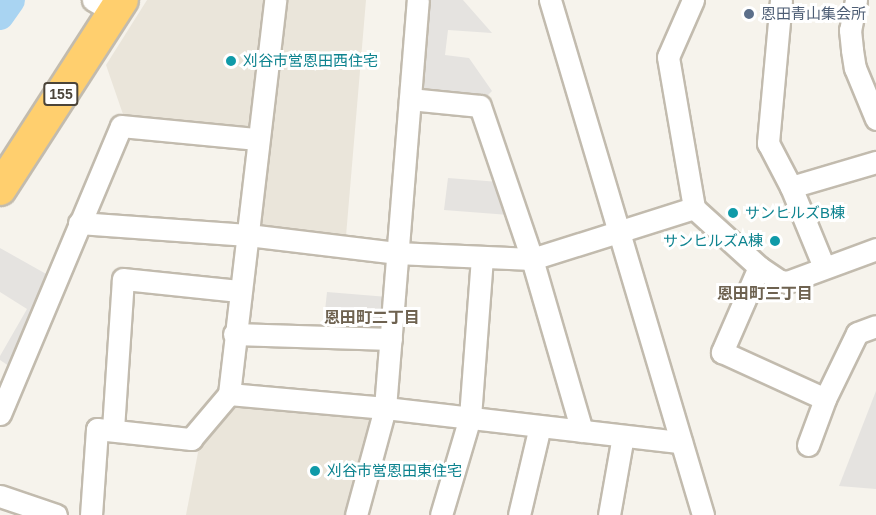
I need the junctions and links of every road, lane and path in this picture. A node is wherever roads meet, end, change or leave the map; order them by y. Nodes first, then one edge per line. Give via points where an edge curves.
1 (275, 0) edge
2 (418, 0) edge
3 (550, 0) edge
4 (693, 0) edge
5 (781, 0) edge
6 (856, 0) edge
7 (110, 4) edge
8 (410, 99) junction
9 (876, 119) edge
10 (256, 139) junction
11 (876, 162) edge
12 (791, 187) junction
13 (0, 189) edge
14 (694, 208) junction
15 (80, 223) junction
16 (619, 231) junction
17 (248, 235) junction
18 (876, 249) edge
19 (396, 252) junction
20 (482, 257) junction
21 (532, 259) junction
22 (759, 267) junction
23 (824, 267) junction
24 (240, 291) junction
25 (876, 326) edge
26 (234, 334) junction
27 (391, 339) junction
28 (229, 394) junction
29 (825, 399) junction
30 (385, 408) junction
31 (0, 414) edge
32 (470, 417) junction
33 (540, 426) junction
34 (113, 429) junction
35 (582, 431) junction
36 (624, 436) junction
37 (681, 442) junction
38 (808, 445) dead end
39 (0, 496) edge
40 (56, 515) edge
41 (91, 515) edge
42 (356, 515) edge
43 (441, 515) edge
44 (519, 515) edge
45 (609, 515) edge
46 (703, 515) edge

1 - 10 street
2 - 8 street
3 - 16 street
4 - 14 street via 668,57
5 - 12 street via 768,143
6 - 9 street via 850,30 855,68
7 - 13 highway, 155
8 - 19 street
8 - 21 street via 480,106
10 - 15 street via 122,126
10 - 17 street
11 - 12 street
12 - 23 street
14 - 16 street
14 - 22 street
15 - 17 street
15 - 31 street
16 - 21 street
16 - 37 street
17 - 19 street
17 - 24 street
18 - 23 street
19 - 20 street
19 - 27 street
20 - 21 street
20 - 32 street
21 - 35 street
22 - 23 street via 773,278 787,282
22 - 29 street via 722,352
24 - 26 street
24 - 34 street via 123,279
25 - 29 street via 857,333
26 - 27 street
26 - 28 street
27 - 30 street
28 - 30 street
28 - 34 street via 191,439
29 - 38 street
30 - 32 street
30 - 42 street
32 - 33 street
32 - 43 street
33 - 35 street
33 - 44 street
34 - 41 street via 97,429
35 - 36 street
36 - 37 street
36 - 45 street
37 - 46 street
39 - 40 street

